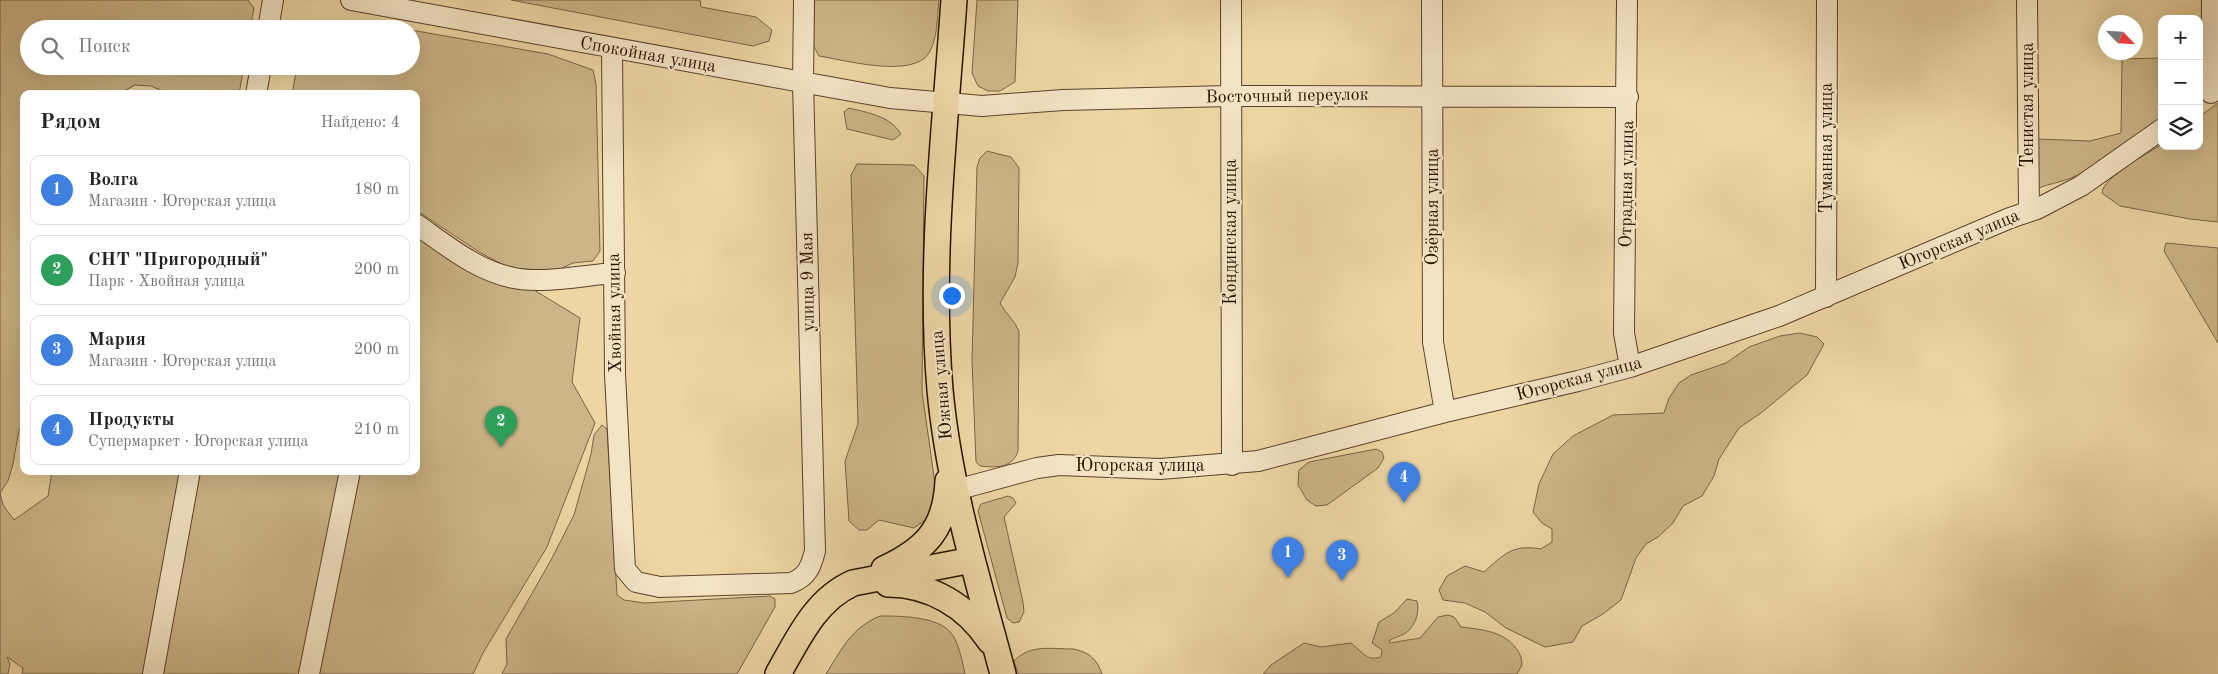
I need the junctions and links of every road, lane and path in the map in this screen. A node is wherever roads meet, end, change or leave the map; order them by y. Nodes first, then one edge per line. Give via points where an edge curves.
1 (273, 0) edge
2 (350, 0) edge
3 (804, 0) edge
4 (954, 0) edge
5 (1231, 0) edge
6 (1432, 0) edge
7 (1627, 0) edge
8 (1827, 0) edge
9 (2027, 0) edge
10 (2212, 0) edge
11 (270, 20) edge
12 (612, 49) junction
13 (259, 75) edge
14 (803, 83) junction
15 (257, 90) edge
16 (2209, 94) edge
17 (1433, 95) junction
18 (1230, 96) junction
19 (1628, 97) junction
20 (947, 104) junction
21 (2158, 132) edge
22 (2029, 210) junction
23 (420, 227) edge
24 (615, 273) junction
25 (1826, 297) junction
26 (1630, 367) junction
27 (1445, 412) junction
28 (949, 462) junction
29 (1232, 465) junction
30 (189, 475) edge
31 (349, 475) edge
32 (956, 490) junction
33 (972, 560) junction
34 (628, 575) joint
35 (853, 583) junction
36 (1000, 663) edge
37 (153, 674) edge
38 (309, 674) edge
39 (778, 674) edge

1 - 11 street
2 - 12 street, Спокойная улица
3 - 14 street, улица 9 Мая
4 - 20 main road, Южная улица
5 - 18 street, Кондинская улица
6 - 17 street, Озёрная улица
7 - 19 street, Отрадная улица
8 - 25 street, Туманная улица
9 - 22 street, Тенистая улица
10 - 16 street
12 - 14 street, Спокойная улица
12 - 24 street, Хвойная улица
13 - 15 street
14 - 20 street, Спокойная улица
14 - 34 street, улица 9 Мая via 812,564 807,574 792,582 660,588 636,582
17 - 18 street, Восточный переулок
17 - 19 street, Восточный переулок
17 - 27 street, Озёрная улица via 1432,342
18 - 20 street, Восточный переулок via 1063,100 982,106
18 - 29 street, Кондинская улица
19 - 26 street, Отрадная улица via 1624,333
20 - 28 main road, Южная улица via 937,258 937,326 940,389
21 - 22 street, Югорская улица via 2081,186
22 - 25 street, Югорская улица
23 - 24 street via 473,262 514,278 532,280
24 - 34 street, Хвойная улица via 615,374 624,569
25 - 26 street, Югорская улица
26 - 27 street, Югорская улица
27 - 29 street, Югорская улица via 1277,457
28 - 32 main road, Южная улица
28 - 35 main road via 948,491 937,529 907,559
29 - 32 street, Югорская улица via 1160,469 1058,465
30 - 37 street
31 - 38 street
32 - 33 main road, Южная улица
33 - 35 main road
33 - 36 main road, Южная улица
35 - 36 main road via 901,584 936,593 972,619
35 - 39 main road via 827,599 812,615

